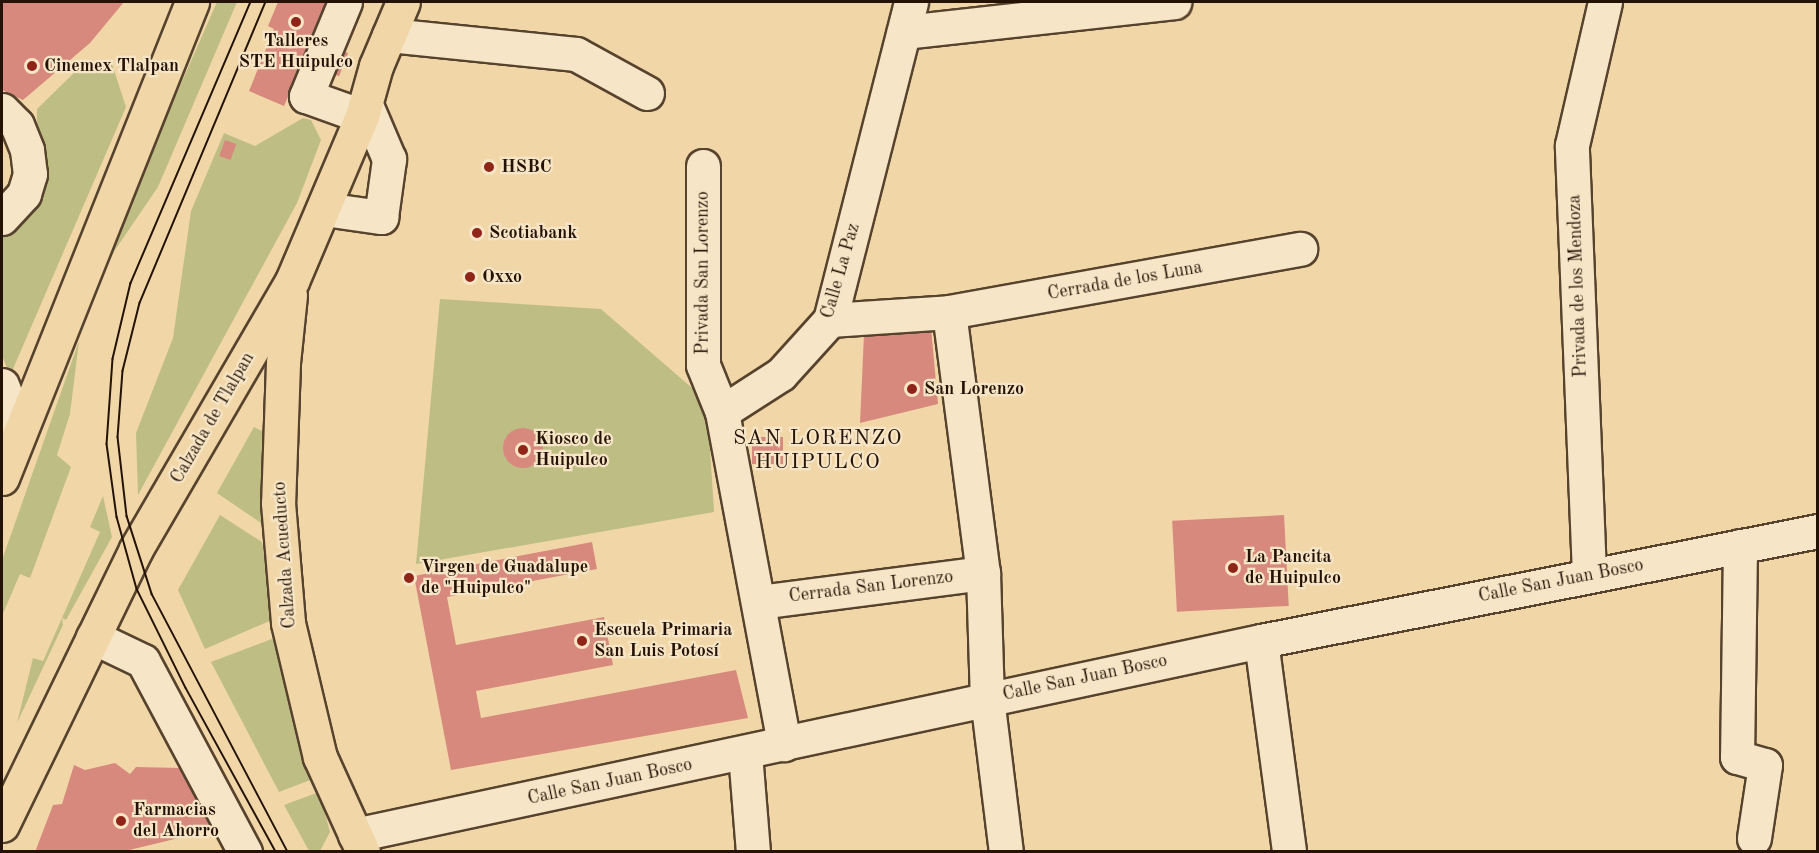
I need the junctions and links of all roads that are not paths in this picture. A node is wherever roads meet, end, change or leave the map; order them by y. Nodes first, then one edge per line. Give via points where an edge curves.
1 (192, 2) edge
2 (345, 2) edge
3 (403, 2) edge
4 (1174, 2) edge
5 (1605, 2) edge
6 (908, 17) edge
7 (388, 35) junction
8 (647, 93) dead end
9 (2, 110) edge
10 (364, 110) junction
11 (703, 166) dead end
12 (324, 209) junction
13 (2, 219) edge
14 (1300, 249) dead end
15 (292, 281) junction
16 (949, 312) junction
17 (830, 320) junction
18 (2, 385) edge
19 (722, 412) junction
20 (20, 431) junction
21 (2, 478) edge
22 (1818, 531) edge
23 (1740, 546) junction
24 (983, 573) junction
25 (1589, 574) junction
26 (759, 602) junction
27 (93, 637) junction
28 (1261, 641) junction
29 (987, 698) junction
30 (783, 744) junction
31 (746, 753) junction
32 (13, 790) edge
33 (2, 825) edge
34 (1754, 838) dead end
35 (359, 843) edge
36 (245, 852) edge
37 (753, 852) edge
38 (1006, 852) edge
39 (1289, 852) edge

1 - 20 main road
2 - 10 street via 306,96
3 - 7 main road, Calzada de Tlalpan
4 - 6 street
5 - 25 street, Privada de los Mendoza via 1572,145
6 - 17 street, Calle La Paz
7 - 8 street via 576,54
7 - 10 main road, Calzada de Tlalpan
9 - 13 street via 17,125 27,150 30,174 24,194
10 - 12 main road, Calzada de Tlalpan
10 - 12 street via 389,159 381,217
11 - 19 street, Privada San Lorenzo via 703,365
12 - 15 main road, Calzada de Tlalpan
14 - 16 street, Cerrada de los Luna
15 - 27 main road, Calzada de Tlalpan via 136,549
15 - 35 main road, Calzada Acueducto via 283,363 279,461 283,579 296,665 312,730 328,781
16 - 17 street, Cerrada de los Luna
16 - 24 street
17 - 19 street, Calle La Paz via 781,374
18 - 20 street
19 - 26 street
20 - 21 main road
22 - 23 street, Calle San Juan Bosco
23 - 25 street, Calle San Juan Bosco
23 - 34 street via 1737,757 1765,765
24 - 26 street, Cerrada San Lorenzo
24 - 29 street
25 - 28 street, Calle San Juan Bosco
26 - 30 street
27 - 32 main road, Calzada de Tlalpan
27 - 36 street via 144,661
28 - 29 street, Calle San Juan Bosco
28 - 39 street
29 - 30 street, Calle San Juan Bosco
29 - 38 street
30 - 31 street, Calle San Juan Bosco
31 - 35 street, Calle San Juan Bosco
31 - 37 street
32 - 33 main road, Calzada de Tlalpan

